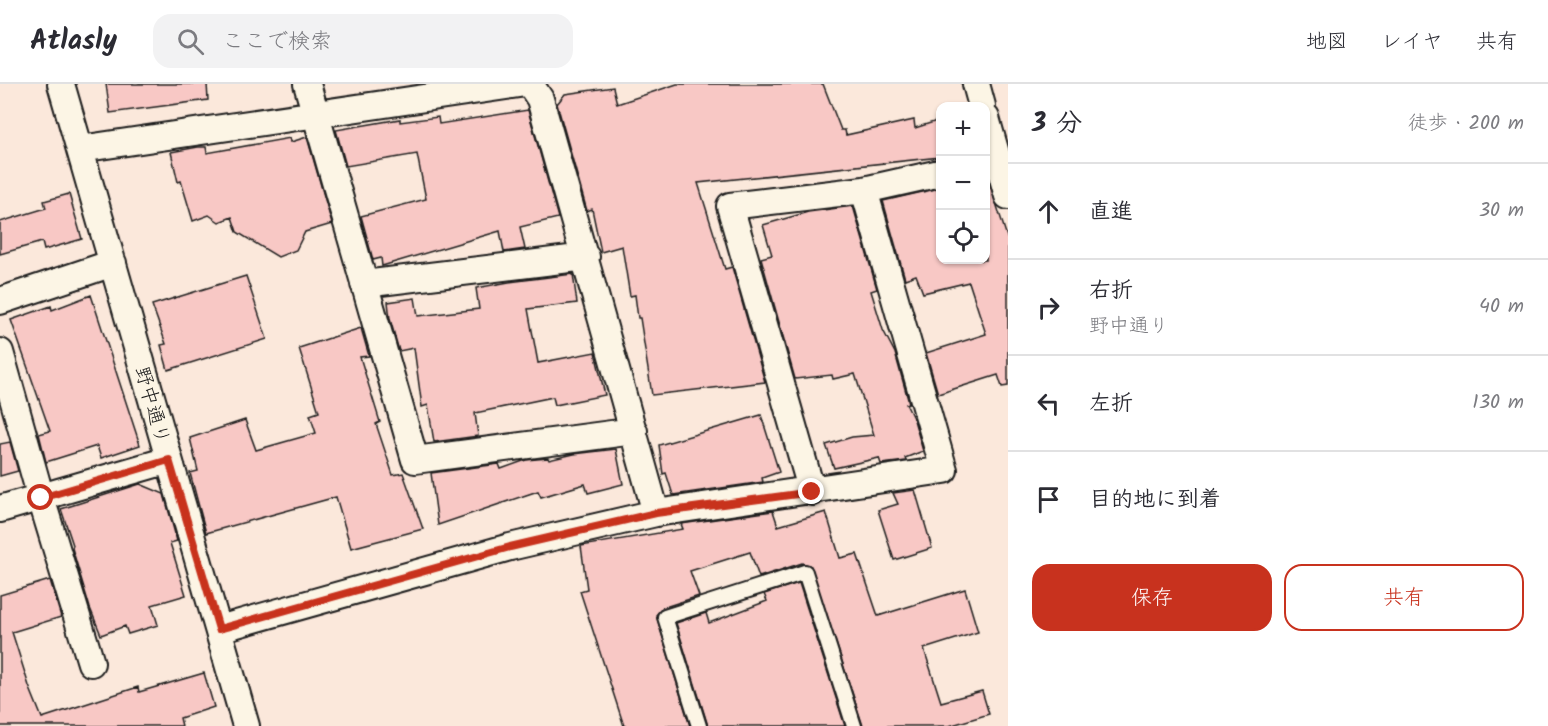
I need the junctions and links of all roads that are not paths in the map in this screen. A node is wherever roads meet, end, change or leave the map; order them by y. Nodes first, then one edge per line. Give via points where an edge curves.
1 (61, 84) edge
2 (307, 84) edge
3 (519, 84) edge
4 (530, 84) edge
5 (976, 84) edge
6 (981, 102) edge
7 (316, 115) junction
8 (990, 133) edge
9 (80, 149) junction
10 (997, 159) edge
11 (936, 173) edge
12 (864, 190) junction
13 (1008, 196) edge
14 (586, 257) junction
15 (113, 262) junction
16 (364, 284) junction
17 (0, 301) edge
18 (1, 359) edge
19 (634, 431) junction
20 (169, 460) junction
21 (812, 492) junction
22 (41, 498) junction
23 (0, 509) edge
24 (656, 513) junction
25 (219, 629) junction
26 (91, 663) dead end
27 (238, 724) edge
28 (699, 726) edge
29 (854, 726) edge

1 - 9 street, 野中通り
2 - 7 street
3 - 7 street
4 - 14 street via 540,99
5 - 6 street
7 - 9 street
7 - 16 street
8 - 10 street
9 - 15 street, 野中通り
10 - 13 street
11 - 12 street
12 - 21 street via 944,470
12 - 21 street via 730,207
14 - 16 street
14 - 19 street
15 - 17 street
15 - 20 street, 野中通り
16 - 19 street via 414,460
18 - 22 street
19 - 24 street
20 - 22 street
20 - 25 street, 野中通り
21 - 24 street
22 - 23 street
22 - 26 street
24 - 25 street via 510,547
25 - 27 street, 野中通り
28 - 29 lane via 665,616 806,572

